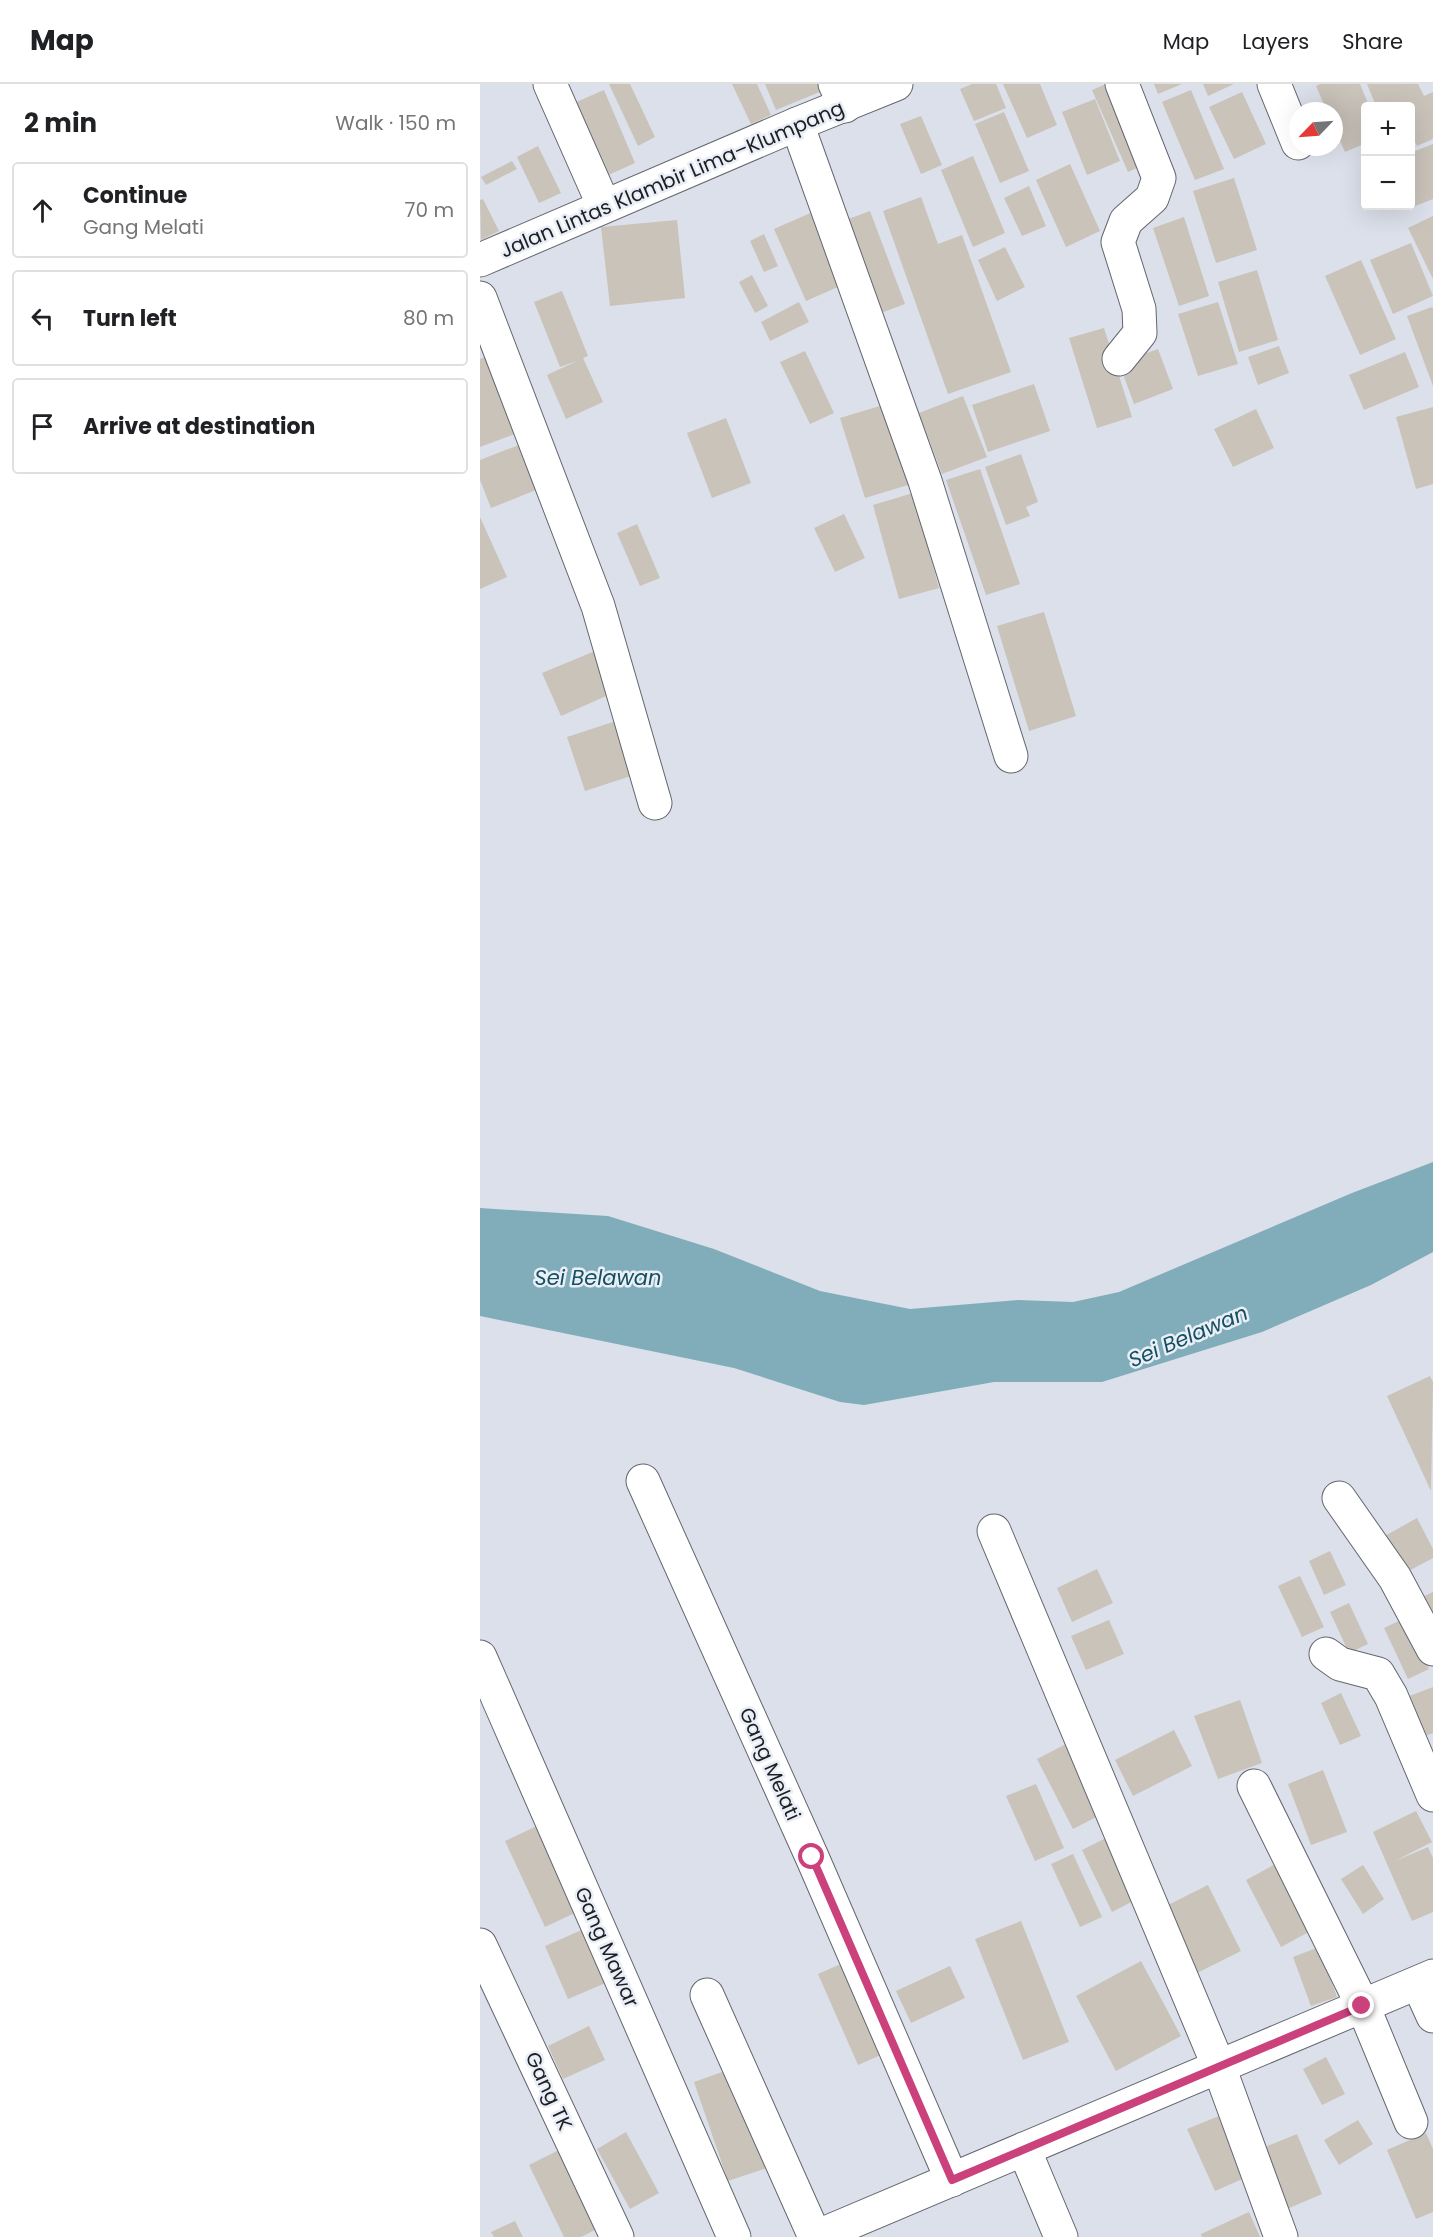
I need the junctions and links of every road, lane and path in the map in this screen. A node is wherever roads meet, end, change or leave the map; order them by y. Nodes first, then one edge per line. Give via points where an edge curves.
1 (550, 84) edge
2 (896, 84) edge
3 (1122, 84) edge
4 (1274, 84) edge
5 (840, 95) edge
6 (1289, 122) edge
7 (796, 124) junction
8 (604, 206) junction
9 (480, 260) edge
10 (480, 298) edge
11 (1119, 358) dead end
12 (1011, 756) dead end
13 (655, 803) dead end
14 (643, 1481) dead end
15 (1339, 1497) dead end
16 (994, 1531) dead end
17 (1433, 1649) edge
18 (1326, 1654) dead end
19 (480, 1657) edge
20 (1254, 1786) dead end
21 (1433, 1795) edge
22 (480, 1945) edge
23 (1425, 1980) edge
24 (706, 1995) dead end
25 (1362, 2006) junction
26 (1433, 2016) edge
27 (1219, 2067) junction
28 (1412, 2122) dead end
29 (1024, 2149) junction
30 (952, 2180) junction
31 (849, 2231) edge
32 (617, 2237) edge
33 (734, 2237) edge
34 (815, 2237) edge
35 (1061, 2237) edge
36 (1281, 2237) edge

1 - 8 street
2 - 5 street, Jalan Lintas Klambir Lima–Klumpang
3 - 11 street via 1159,178 1152,198 1126,221 1118,242 1139,309 1140,333
4 - 6 street
5 - 7 street, Jalan Lintas Klambir Lima–Klumpang
7 - 8 street, Jalan Lintas Klambir Lima–Klumpang
7 - 12 street via 925,481
8 - 9 street, Jalan Lintas Klambir Lima–Klumpang
10 - 13 street via 598,606
14 - 30 street, Gang Melati
15 - 17 street via 1395,1578
16 - 27 street
18 - 21 street via 1340,1665 1378,1674
19 - 33 street, Gang Mawar
20 - 25 street
22 - 32 street, Gang TK
23 - 25 street
23 - 26 street
24 - 34 street
25 - 27 street
25 - 28 street
27 - 29 street
27 - 36 street
29 - 30 street
29 - 35 street
30 - 31 street
31 - 34 street

